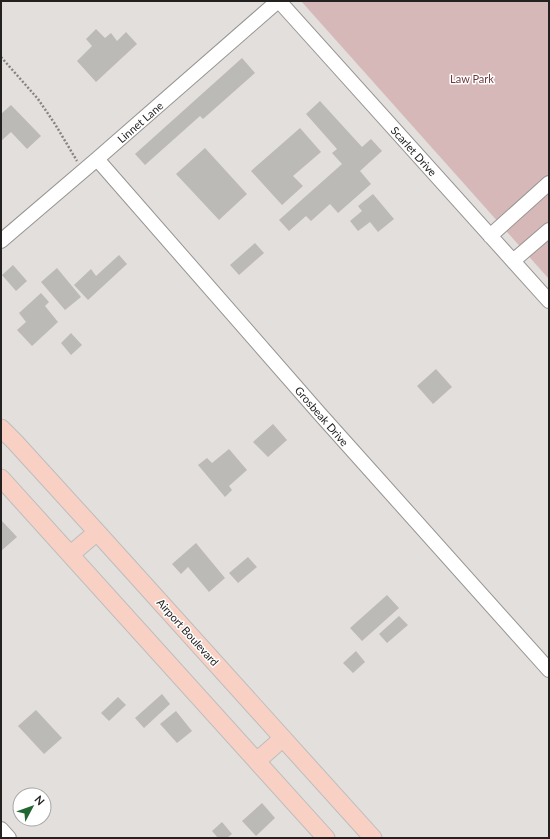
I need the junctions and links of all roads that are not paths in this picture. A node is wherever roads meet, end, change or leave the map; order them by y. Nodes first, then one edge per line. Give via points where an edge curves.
1 (279, 1) edge
2 (97, 159) junction
3 (549, 182) edge
4 (549, 230) edge
5 (490, 236) junction
6 (1, 241) edge
7 (513, 261) junction
8 (549, 301) edge
9 (1, 428) edge
10 (1, 478) edge
11 (97, 532) junction
12 (71, 554) junction
13 (549, 670) edge
14 (283, 738) junction
15 (257, 761) junction
16 (1, 829) edge
17 (9, 838) edge
18 (326, 838) edge
19 (374, 838) edge

1 - 2 street, Linnet Lane
1 - 5 street, Scarlet Drive
2 - 6 street, Linnet Lane
2 - 13 street, Grosbeak Drive
3 - 5 street
4 - 7 street
5 - 7 street, Scarlet Drive
7 - 8 street, Scarlet Drive
9 - 11 main road, Airport Boulevard
10 - 12 main road
11 - 12 main road
11 - 14 main road, Airport Boulevard
12 - 15 main road
14 - 15 main road
14 - 19 main road, Airport Boulevard
15 - 18 main road
16 - 17 street

